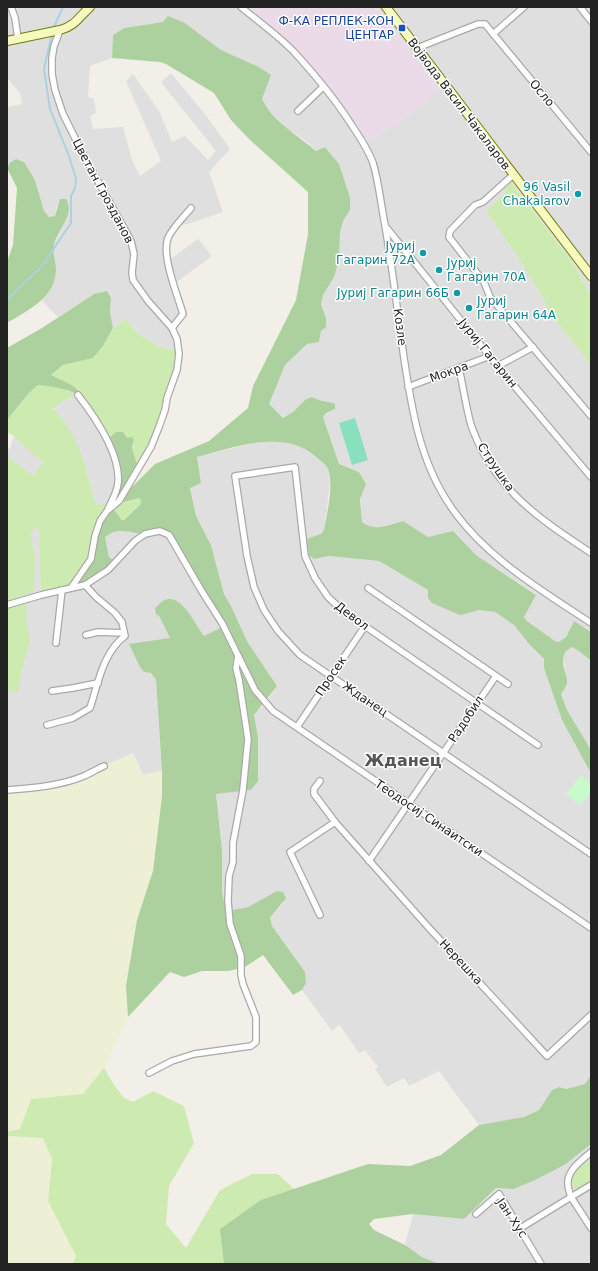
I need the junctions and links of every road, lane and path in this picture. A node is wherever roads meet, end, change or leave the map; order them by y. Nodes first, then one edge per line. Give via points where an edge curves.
1 (11, 7) edge
2 (90, 7) edge
3 (241, 7) edge
4 (386, 7) edge
5 (524, 7) edge
6 (580, 7) edge
7 (589, 14) edge
8 (591, 20) edge
9 (60, 30) junction
10 (493, 34) junction
11 (18, 39) junction
12 (7, 41) edge
13 (417, 48) junction
14 (323, 87) junction
15 (298, 112) dead end
16 (591, 152) edge
17 (514, 175) junction
18 (191, 208) dead end
19 (386, 227) junction
20 (591, 276) edge
21 (172, 328) junction
22 (533, 347) junction
23 (490, 356) junction
24 (498, 366) junction
25 (459, 368) junction
26 (408, 387) junction
27 (78, 394) dead end
28 (591, 416) edge
29 (235, 476) joint
30 (591, 478) edge
31 (107, 511) junction
32 (591, 553) edge
33 (85, 585) junction
34 (70, 588) junction
35 (368, 588) dead end
36 (62, 590) junction
37 (7, 605) edge
38 (591, 623) edge
39 (364, 626) junction
40 (124, 633) junction
41 (86, 634) dead end
42 (56, 643) dead end
43 (238, 656) junction
44 (331, 676) junction
45 (496, 676) junction
46 (98, 683) junction
47 (508, 684) dead end
48 (52, 691) dead end
49 (477, 703) junction
50 (47, 725) dead end
51 (297, 727) junction
52 (538, 746) dead end
53 (443, 752) junction
54 (104, 766) dead end
55 (320, 781) dead end
56 (7, 790) edge
57 (408, 804) junction
58 (335, 822) junction
59 (591, 854) edge
60 (369, 861) junction
61 (320, 915) dead end
62 (591, 928) edge
63 (591, 1015) edge
64 (149, 1073) dead end
65 (591, 1152) edge
66 (591, 1185) edge
67 (571, 1197) junction
68 (476, 1214) dead end
69 (591, 1228) edge
70 (520, 1229) junction
71 (542, 1264) edge

1 - 11 street
2 - 9 street via 69,28
3 - 14 street, Козле via 294,52
4 - 13 street, Војвода Васил Чакаларов
5 - 10 street
6 - 7 street
7 - 8 street
9 - 11 street
9 - 21 street, Цветан Грозданов via 54,46 52,68 55,90 63,114 131,241 134,254 133,280
10 - 13 street, Осло via 485,24 478,24
10 - 16 street, Осло
11 - 12 street
13 - 17 street, Војвода Васил Чакаларов
14 - 15 street
14 - 19 street, Козле via 344,113 368,152 376,173
17 - 20 street, Војвода Васил Чакаларов
17 - 22 street via 483,202 474,204 450,231 449,237 484,282 490,296
18 - 21 street via 168,238 166,247 172,280 184,314
19 - 23 street, Јуриј Гагарин
19 - 26 street, Козле
21 - 31 street via 179,354 177,370 160,427 148,454 125,491
22 - 24 street
22 - 28 street
23 - 24 street, Јуриј Гагарин
23 - 25 street, Мокра
24 - 30 street, Јуриј Гагарин
25 - 26 street, Мокра
25 - 32 street, Струшка via 475,435 504,483 534,514
26 - 38 street, Козле via 415,426 427,462 439,489 458,516 483,544 505,563
27 - 31 street via 100,427 117,466 118,484
29 - 39 street, Девол via 295,467 306,556 315,578 328,597
29 - 44 street, Жданец via 246,556 254,587 264,610 278,631 300,655
31 - 34 street via 98,525 91,559
33 - 34 street, Теодосиј Синаитски
33 - 40 street via 115,613 122,622
33 - 43 street, Теодосиј Синаитски via 108,570 145,534 165,533 169,535 222,623
34 - 36 street, Теодосиј Синаитски
35 - 45 street
36 - 37 street, Теодосиј Синаитски
36 - 42 street
39 - 44 street, Просек
39 - 49 street, Девол
40 - 41 street
40 - 46 street via 125,636 114,647 106,662
43 - 51 street, Теодосиј Синаитски via 254,690 263,701
43 - 64 street via 236,668 248,739 243,790 233,843 228,901 230,924 241,956 243,984 256,1017 256,1042 251,1046 194,1054 172,1061
44 - 51 street, Просек
44 - 53 street, Жданец
45 - 47 street
45 - 49 street, Радобил
46 - 48 street
46 - 50 street via 90,708 73,718
49 - 52 street, Девол
49 - 53 street, Радобил
51 - 57 street, Теодосиј Синаитски
53 - 57 street, Радобил
53 - 59 street, Жданец
54 - 56 street via 73,780 36,788
55 - 58 street, Нерешка via 314,788 314,794
57 - 60 street, Радобил
57 - 62 street, Теодосиј Синаитски
58 - 60 street, Нерешка
58 - 61 street via 290,852
60 - 63 street, Нерешка via 547,1056
65 - 67 street via 568,1177
66 - 67 street
67 - 69 street
67 - 70 street
68 - 70 street, Јан Хус via 499,1194
70 - 71 street, Јан Хус

